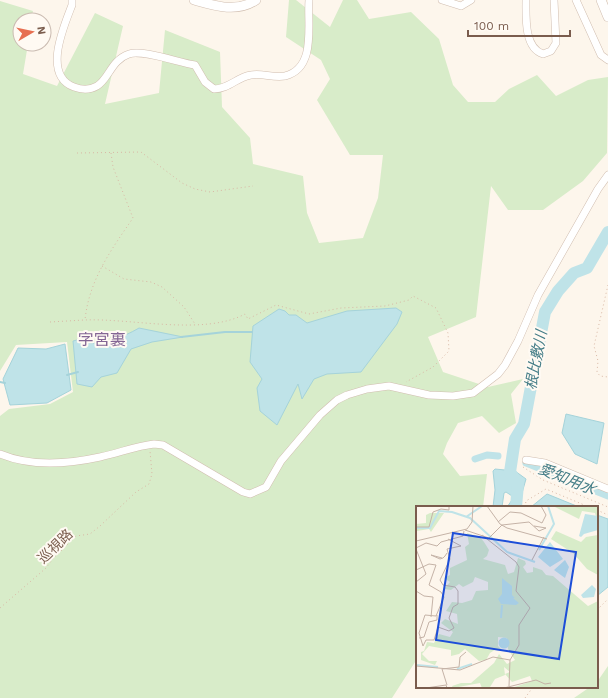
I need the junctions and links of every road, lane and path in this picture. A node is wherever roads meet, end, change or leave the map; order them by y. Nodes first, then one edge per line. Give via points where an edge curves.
1 (72, 0) edge
2 (194, 0) edge
3 (256, 0) edge
4 (309, 0) edge
5 (442, 0) edge
6 (471, 0) edge
7 (526, 0) edge
8 (554, 0) edge
9 (576, 0) edge
10 (602, 0) edge
11 (608, 17) edge
12 (608, 60) edge
13 (77, 153) dead end
14 (111, 153) junction
15 (608, 175) edge
16 (253, 186) dead end
17 (102, 266) junction
18 (608, 285) edge
19 (85, 320) junction
20 (50, 322) dead end
21 (195, 324) junction
22 (608, 377) edge
23 (397, 387) junction
24 (154, 444) junction
25 (0, 454) edge
26 (526, 460) dead end
27 (523, 467) dead end
28 (608, 489) edge
29 (525, 506) edge
30 (587, 506) edge
31 (608, 507) edge
32 (598, 510) edge
33 (608, 515) edge
34 (608, 599) edge
35 (0, 608) edge
36 (598, 609) edge
37 (532, 688) edge
38 (525, 698) edge

1 - 4 street via 56,61 60,76 71,86 90,89 100,85 119,59 130,53 195,65 205,82 214,89 227,87 240,78 251,75 285,76 295,71 306,59
2 - 3 street via 229,8 250,4
5 - 6 street via 461,6
7 - 8 street via 531,45 543,54 551,50 556,43
9 - 12 street via 600,55
10 - 11 street
13 - 14 path
14 - 16 path via 141,152 182,183 210,192
14 - 17 path via 113,167 133,218
15 - 23 street via 538,295 518,341 498,374 473,393 453,396 429,395
17 - 19 path via 86,302
17 - 21 path via 124,279 151,282 162,287 184,307
18 - 22 path via 594,346 598,361 597,372 600,376
19 - 20 path
19 - 21 path
21 - 23 path via 234,320 245,314 248,319 276,305 309,314 341,308 385,306 409,300 413,296 436,308 448,333 449,351 433,367
23 - 24 street via 367,389 337,400 320,415 281,461 271,482 250,494 242,492 163,445
24 - 25 street via 95,458 42,463
24 - 35 path, 巡視路 via 150,452 152,474 149,484 136,492 90,534 76,536 46,568
26 - 28 street via 545,463
27 - 31 path via 543,480
29 - 30 path via 526,501 546,489
32 - 33 path
34 - 36 path
37 - 38 path

